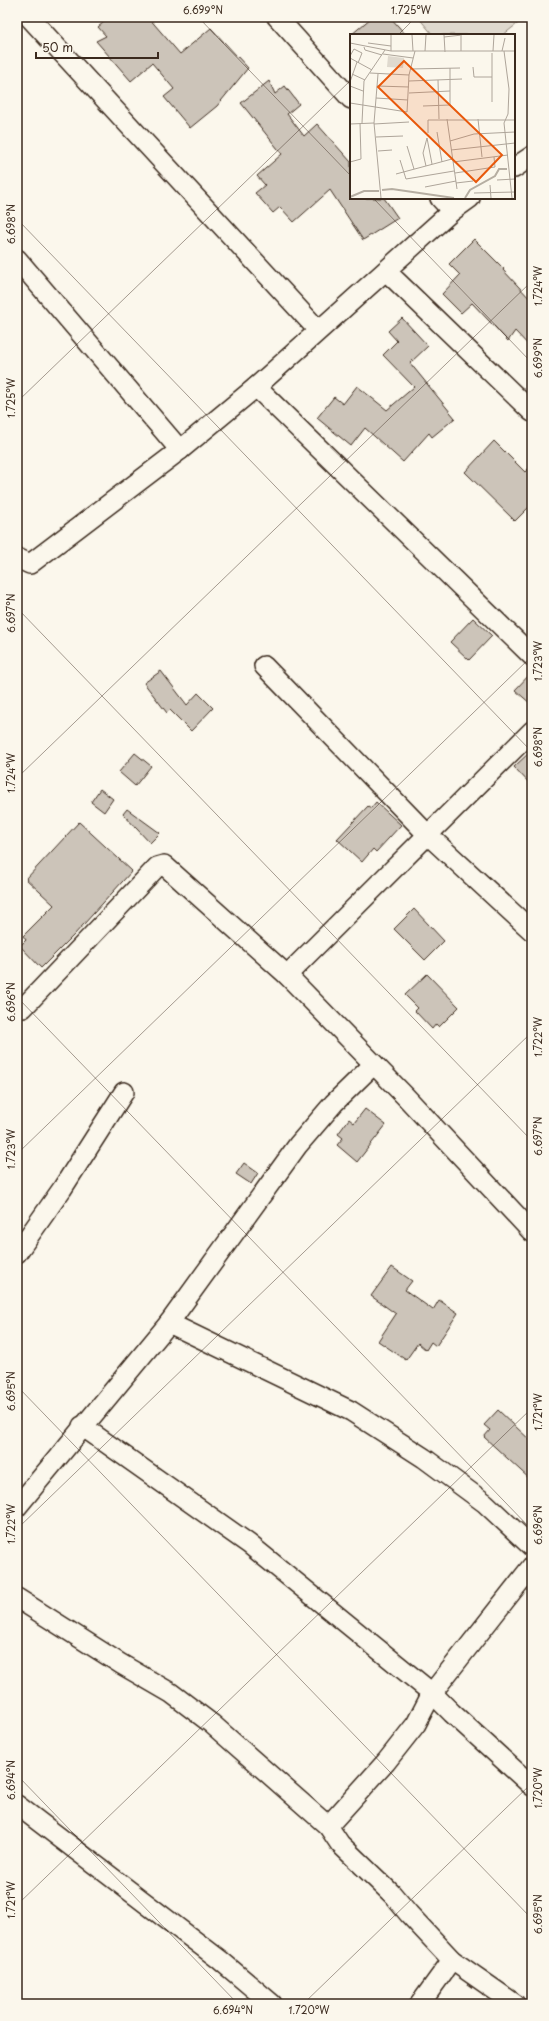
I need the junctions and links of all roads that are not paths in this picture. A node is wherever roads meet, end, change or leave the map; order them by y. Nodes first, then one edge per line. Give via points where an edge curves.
1 (29, 17) edge
2 (277, 17) edge
3 (350, 98) edge
4 (532, 157) edge
5 (515, 167) edge
6 (466, 199) edge
7 (446, 204) edge
8 (17, 259) edge
9 (386, 271) junction
10 (318, 330) junction
11 (256, 387) junction
12 (532, 412) edge
13 (180, 450) junction
14 (17, 558) edge
15 (532, 656) edge
16 (264, 666) dead end
17 (532, 731) edge
18 (428, 835) junction
19 (532, 931) edge
20 (287, 975) junction
21 (23, 1008) dead end
22 (374, 1064) junction
23 (124, 1092) dead end
24 (532, 1232) edge
25 (17, 1252) edge
26 (169, 1323) junction
27 (82, 1426) junction
28 (17, 1507) edge
29 (532, 1547) edge
30 (532, 1566) edge
31 (17, 1598) edge
32 (432, 1693) junction
33 (532, 1786) edge
34 (17, 1805) edge
35 (328, 1826) junction
36 (452, 1960) junction
37 (272, 2004) edge
38 (420, 2004) edge
39 (515, 2004) edge

1 - 10 street
2 - 3 street
4 - 5 street
6 - 7 street
7 - 9 street
8 - 13 street
9 - 10 street
9 - 12 street
10 - 11 street
11 - 13 street
11 - 15 street
13 - 14 street via 30,564
16 - 18 street
17 - 18 street
18 - 19 street
18 - 20 street
20 - 21 street via 167,867 161,866 157,867
20 - 22 street
22 - 24 street
22 - 26 street via 334,1103 298,1145
23 - 25 street via 62,1189
26 - 27 street
26 - 29 street via 351,1411 424,1458 479,1499
27 - 28 street
27 - 32 street via 249,1544
30 - 32 street
31 - 35 street via 171,1693 212,1724
32 - 33 street
32 - 35 street via 416,1724 386,1762
34 - 37 street via 220,1960
35 - 36 street via 340,1844 392,1894
36 - 38 street
36 - 39 street

